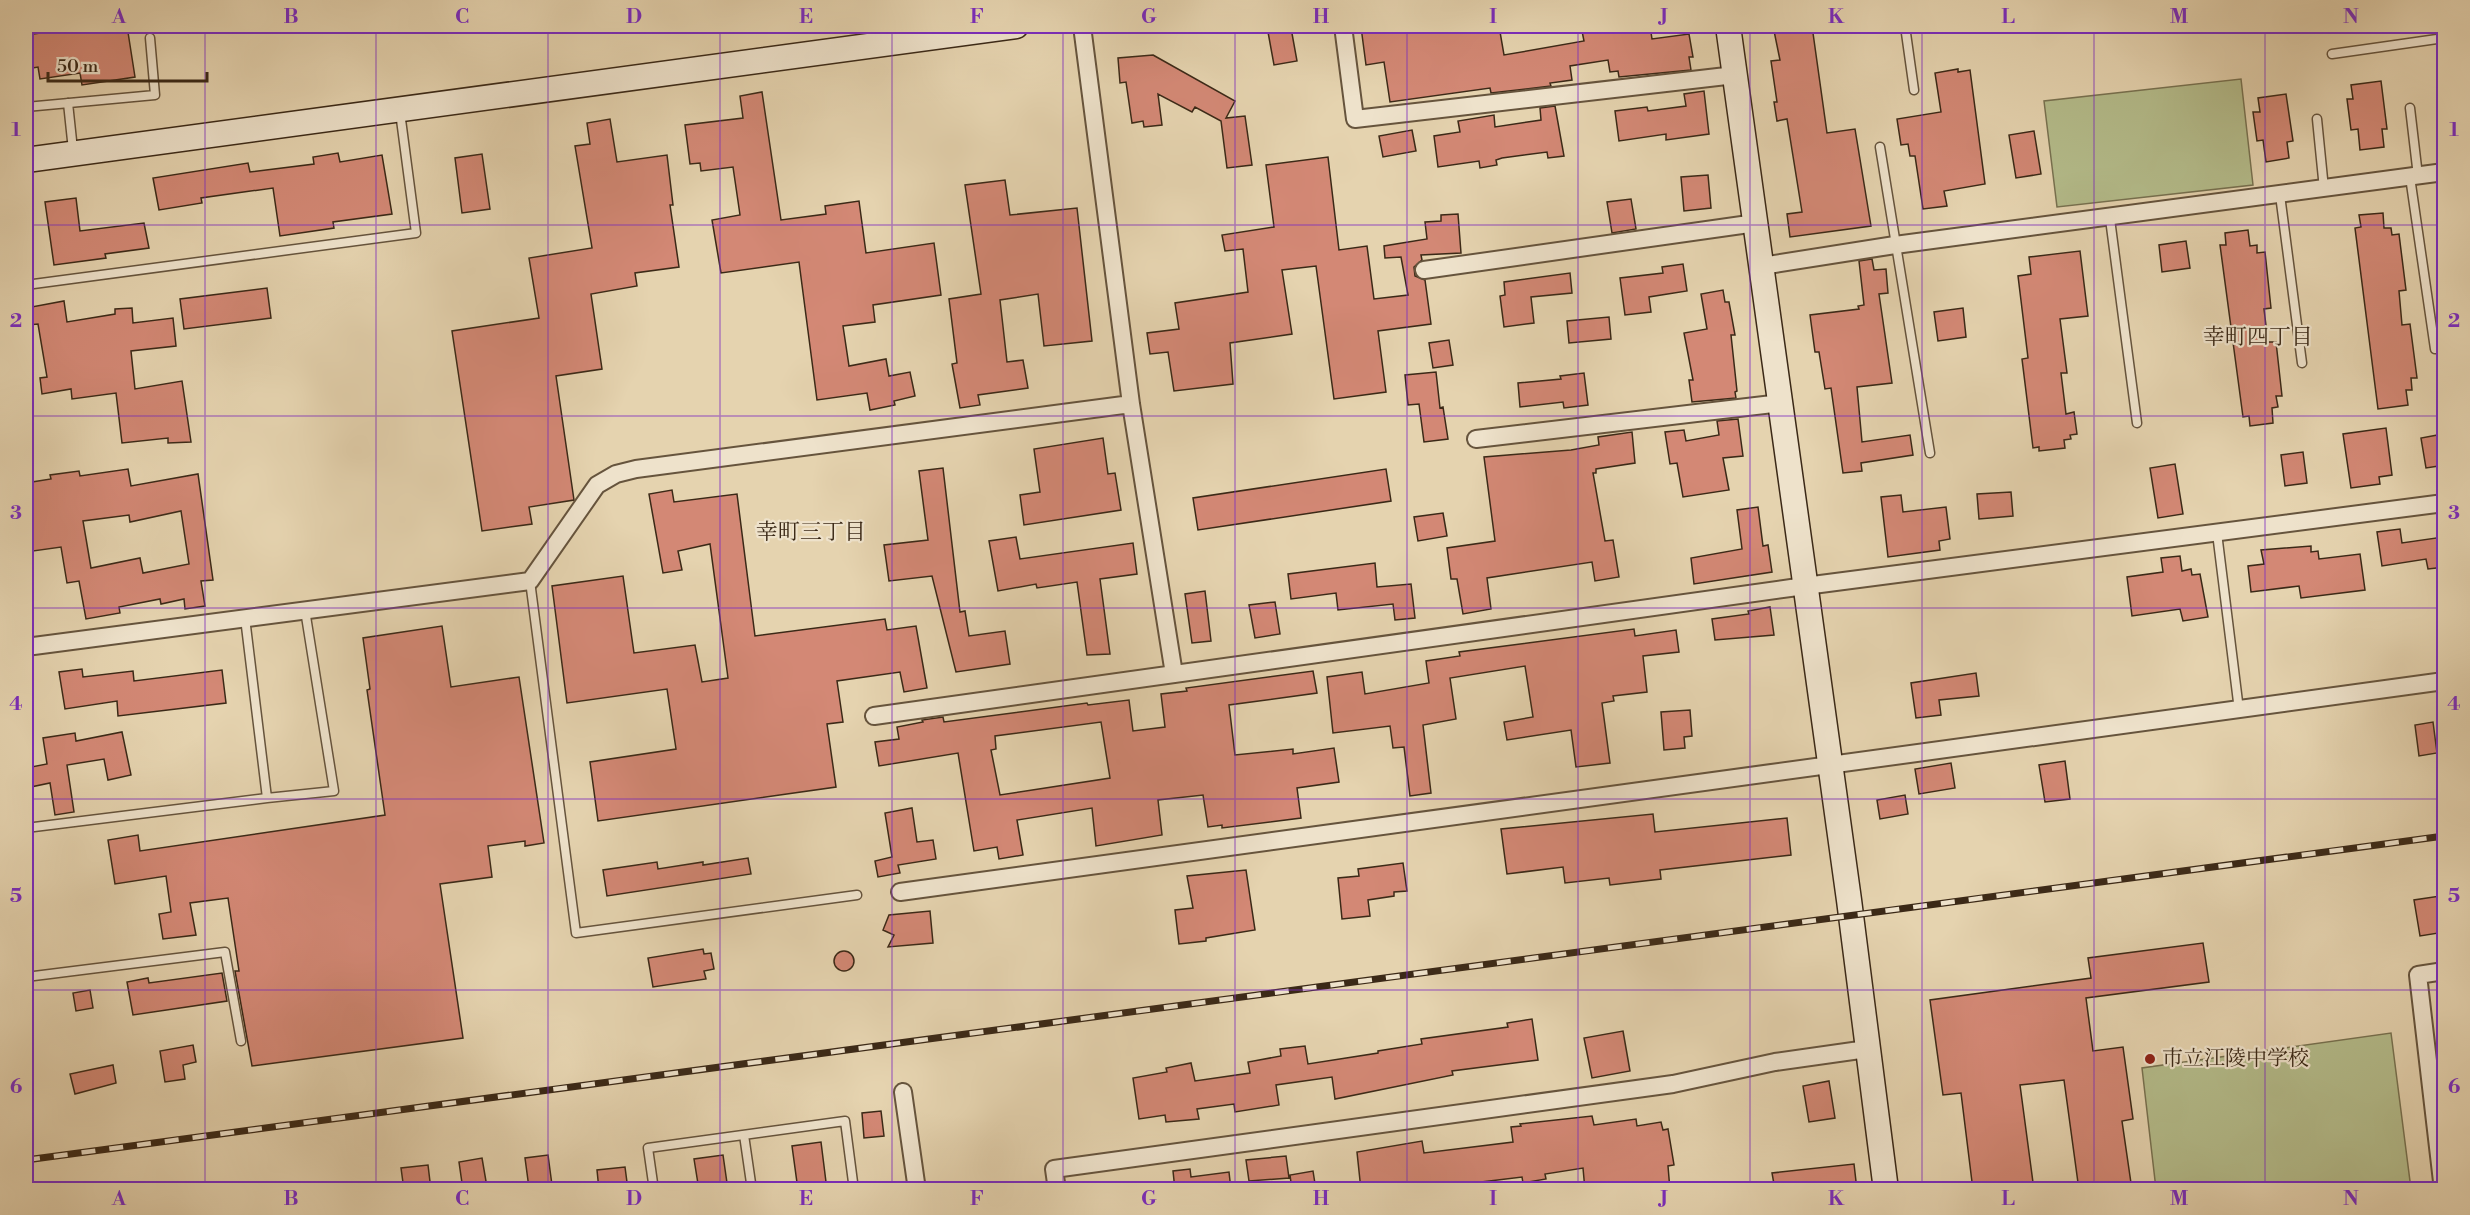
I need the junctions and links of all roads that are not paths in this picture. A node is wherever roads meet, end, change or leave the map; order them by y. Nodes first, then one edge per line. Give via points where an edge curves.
1 (1016, 26) edge
2 (1082, 26) edge
3 (1342, 26) edge
4 (1728, 26) edge
5 (1905, 26) edge
6 (150, 38) dead end
7 (2445, 38) edge
8 (2332, 54) dead end
9 (1736, 75) junction
10 (1914, 90) dead end
11 (68, 103) junction
12 (26, 107) edge
13 (399, 108) junction
14 (2410, 108) dead end
15 (2317, 119) dead end
16 (1880, 147) dead end
17 (73, 154) junction
18 (26, 160) edge
19 (2445, 172) edge
20 (2414, 177) junction
21 (2324, 189) junction
22 (2280, 195) junction
23 (2110, 219) junction
24 (1756, 223) junction
25 (1895, 245) junction
26 (1762, 266) junction
27 (1424, 270) dead end
28 (26, 285) edge
29 (2435, 349) dead end
30 (2302, 363) dead end
31 (1781, 403) junction
32 (1131, 404) junction
33 (2137, 423) dead end
34 (1476, 439) dead end
35 (1930, 453) dead end
36 (2445, 503) edge
37 (2217, 533) junction
38 (530, 581) junction
39 (1805, 586) junction
40 (305, 609) junction
41 (245, 618) junction
42 (26, 647) edge
43 (1174, 674) junction
44 (2445, 681) edge
45 (2239, 710) junction
46 (874, 716) dead end
47 (1830, 765) junction
48 (267, 798) junction
49 (26, 828) edge
50 (900, 891) dead end
51 (857, 895) dead end
52 (2445, 971) edge
53 (26, 977) edge
54 (241, 1041) dead end
55 (1867, 1049) junction
56 (903, 1092) dead end
57 (2440, 1125) edge
58 (744, 1135) junction
59 (654, 1190) edge
60 (752, 1190) edge
61 (854, 1190) edge
62 (917, 1190) edge
63 (1057, 1190) edge
64 (1886, 1190) edge
65 (2443, 1190) edge

1 - 13 street
2 - 32 street
3 - 9 street via 1355,119
4 - 9 street
5 - 10 lane
6 - 11 lane via 156,95
7 - 8 lane
9 - 24 street
11 - 12 lane
11 - 17 lane
13 - 17 street
13 - 28 lane via 416,233
14 - 20 lane
15 - 21 lane
16 - 25 lane
17 - 18 street
19 - 20 street
20 - 21 street
20 - 29 lane
21 - 22 street
22 - 23 street
22 - 30 lane
23 - 25 street
23 - 33 lane
24 - 26 street
24 - 27 street
25 - 26 street
25 - 35 lane
26 - 31 street
31 - 34 street
31 - 39 street
32 - 38 street via 616,474 597,485
32 - 43 street
36 - 37 street
37 - 39 street
37 - 45 lane
38 - 40 street
38 - 51 lane via 576,933
39 - 43 street
39 - 47 street
40 - 41 street
40 - 48 lane via 334,791
41 - 42 street
41 - 48 lane
43 - 46 street
44 - 45 street
45 - 47 street
47 - 50 street
47 - 55 street
48 - 49 lane
52 - 57 street via 2418,975
53 - 54 lane via 225,952
55 - 63 street via 1775,1062 1673,1084 1054,1169
55 - 64 street
56 - 62 street
57 - 65 street
58 - 59 lane via 648,1149
58 - 60 lane
58 - 61 lane via 845,1121

